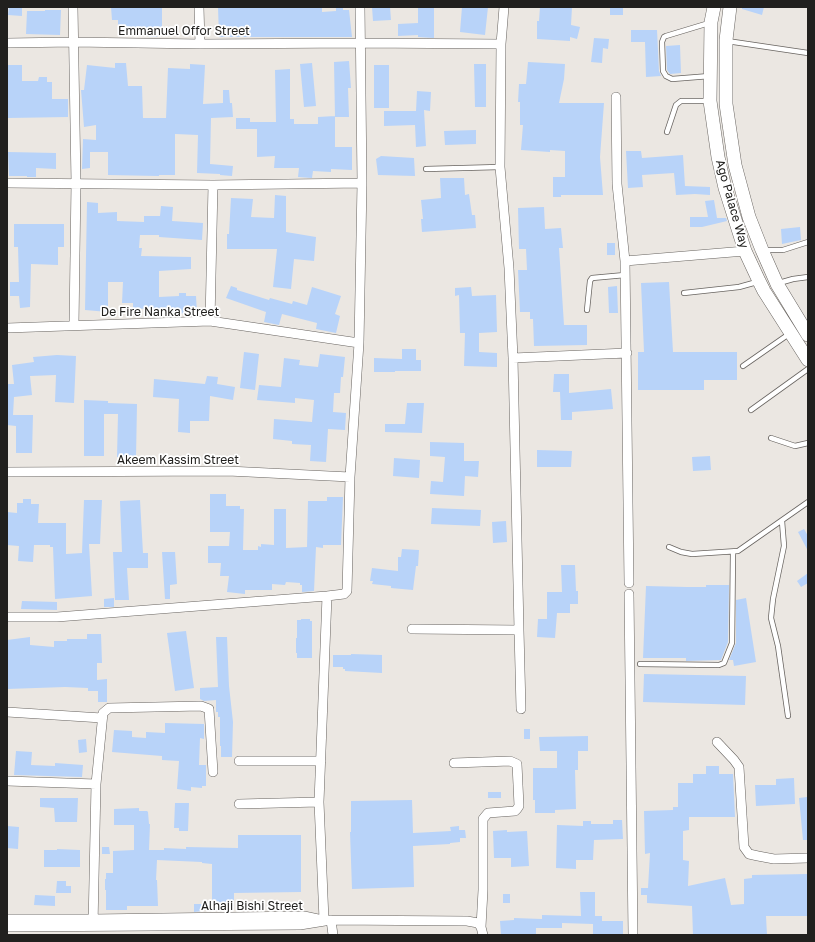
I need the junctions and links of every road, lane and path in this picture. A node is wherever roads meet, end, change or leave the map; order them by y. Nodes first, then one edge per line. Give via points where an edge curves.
1 (73, 7) edge
2 (199, 7) edge
3 (360, 7) edge
4 (504, 7) edge
5 (714, 7) edge
6 (730, 7) edge
7 (711, 22) junction
8 (726, 40) junction
9 (74, 42) junction
10 (7, 43) edge
11 (360, 43) junction
12 (200, 44) junction
13 (501, 44) junction
14 (808, 53) edge
15 (710, 76) junction
16 (616, 97) dead end
17 (710, 101) junction
18 (667, 132) dead end
19 (500, 167) junction
20 (426, 169) dead end
21 (7, 183) edge
22 (76, 183) junction
23 (362, 183) junction
24 (213, 185) junction
25 (808, 242) edge
26 (762, 250) junction
27 (745, 251) junction
28 (625, 261) junction
29 (625, 275) junction
30 (808, 277) edge
31 (759, 282) junction
32 (777, 284) junction
33 (684, 293) dead end
34 (587, 310) dead end
35 (210, 321) junction
36 (74, 325) junction
37 (7, 328) edge
38 (790, 333) junction
39 (808, 336) edge
40 (359, 343) junction
41 (627, 353) junction
42 (513, 358) junction
43 (808, 360) edge
44 (743, 366) dead end
45 (808, 369) edge
46 (751, 410) dead end
47 (771, 438) dead end
48 (808, 443) edge
49 (7, 472) edge
50 (350, 478) junction
51 (808, 502) edge
52 (782, 521) junction
53 (670, 547) dead end
54 (733, 552) junction
55 (629, 583) dead end
56 (629, 594) dead end
57 (327, 596) junction
58 (7, 617) edge
59 (412, 629) dead end
60 (518, 630) junction
61 (640, 664) dead end
62 (522, 709) dead end
63 (7, 712) edge
64 (788, 716) dead end
65 (102, 718) junction
66 (717, 742) dead end
67 (239, 761) dead end
68 (321, 761) junction
69 (454, 763) dead end
70 (213, 772) dead end
71 (7, 781) edge
72 (96, 784) junction
73 (319, 802) junction
74 (239, 804) dead end
75 (808, 858) edge
76 (7, 919) edge
77 (328, 920) junction
78 (93, 923) junction
79 (7, 926) edge
80 (482, 931) edge
81 (333, 935) edge
82 (633, 935) edge

1 - 9 street
2 - 12 street
3 - 11 street
4 - 13 street
5 - 7 main road, Ago Palace Way
6 - 8 main road, Ago Palace Way
7 - 15 main road, Ago Palace Way
7 - 15 lane via 666,36 662,42 663,71 666,76 672,79
8 - 14 lane
8 - 26 main road, Ago Palace Way via 726,104 735,165 749,217
9 - 10 street, Emmanuel Offor Street
9 - 12 street, Emmanuel Offor Street
9 - 22 street
11 - 12 street, Emmanuel Offor Street
11 - 13 street, Emmanuel Offor Street
11 - 23 street
13 - 19 street
15 - 17 main road, Ago Palace Way
16 - 28 street via 617,184
17 - 18 lane via 681,101 676,105
17 - 27 main road, Ago Palace Way via 723,180
19 - 20 lane
19 - 42 street via 509,268
21 - 22 street
22 - 24 street
22 - 36 street
23 - 24 street
23 - 40 street
24 - 35 street
25 - 26 lane via 783,250
26 - 32 main road, Ago Palace Way
27 - 28 street
27 - 31 main road, Ago Palace Way
28 - 29 street
29 - 34 lane via 592,278
29 - 41 street
30 - 32 lane
31 - 33 lane via 739,287
31 - 38 main road, Ago Palace Way
32 - 39 main road, Ago Palace Way
35 - 36 street, De Fire Nanka Street
35 - 40 street, De Fire Nanka Street
36 - 37 street, De Fire Nanka Street
38 - 43 main road, Ago Palace Way
38 - 44 lane
40 - 50 street
41 - 42 street
41 - 55 street
42 - 60 street
45 - 46 lane
47 - 48 lane via 795,446
49 - 50 street, Akeem Kassim Street via 228,471
50 - 57 street via 348,587 344,594
51 - 52 lane
52 - 54 lane via 744,548
52 - 64 lane via 784,546 771,618 778,646
53 - 54 lane via 692,554
54 - 61 lane via 732,643 724,663
56 - 82 street
57 - 58 street via 56,617
57 - 68 street
59 - 60 street
60 - 62 street
63 - 65 street
65 - 70 street via 103,713 109,708 201,706 208,709
65 - 72 street
66 - 75 street via 739,767 744,847 749,854 774,859
67 - 68 street
68 - 73 street
69 - 80 street via 510,761 518,764 519,806 515,811 488,813 483,819
71 - 72 street
72 - 78 street
73 - 74 street
73 - 77 street
76 - 78 street, Alhaji Bishi Street
77 - 78 street, Alhaji Bishi Street via 300,925
77 - 80 street, Alhaji Bishi Street via 467,920 478,923
77 - 81 street
78 - 79 street, Alhaji Bishi Street

